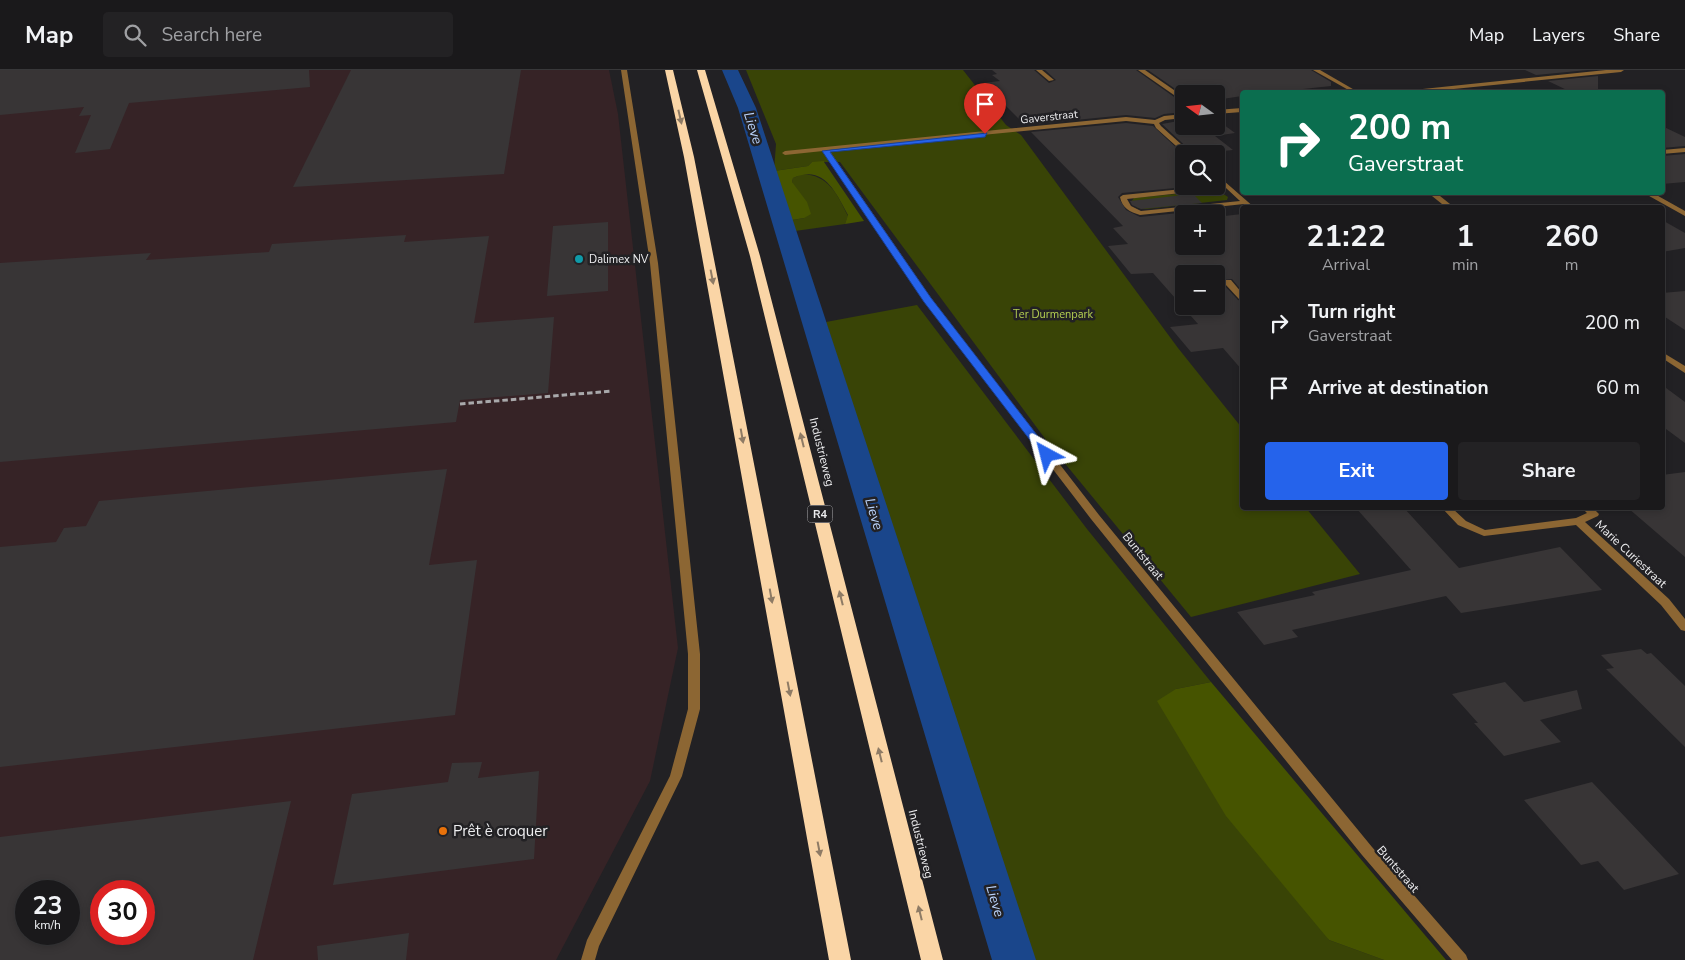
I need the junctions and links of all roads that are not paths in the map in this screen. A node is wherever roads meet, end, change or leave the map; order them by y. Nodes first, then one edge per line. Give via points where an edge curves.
1 (624, 70) edge
2 (669, 70) edge
3 (701, 70) edge
4 (1040, 70) edge
5 (1141, 70) edge
6 (1316, 70) edge
7 (1621, 70) edge
8 (1051, 80) dead end
9 (1351, 90) edge
10 (1433, 90) edge
11 (1175, 94) edge
12 (1240, 110) edge
13 (1225, 111) edge
14 (1175, 117) edge
15 (1156, 122) junction
16 (1179, 145) edge
17 (1685, 150) edge
18 (826, 151) junction
19 (1665, 152) edge
20 (785, 153) dead end
21 (1227, 186) joint
22 (1434, 195) edge
23 (1650, 195) edge
24 (1249, 205) edge
25 (1448, 205) edge
26 (1240, 206) edge
27 (1685, 214) edge
28 (1228, 282) dead end
29 (1240, 295) edge
30 (1665, 356) edge
31 (1685, 370) edge
32 (1449, 510) edge
33 (1589, 510) edge
34 (1578, 521) junction
35 (1685, 627) edge
36 (588, 960) edge
37 (840, 960) edge
38 (932, 960) edge
39 (1461, 960) edge

1 - 36 street via 654,263 694,654 694,709 676,776 592,944
2 -> 37 highway via 689,156
38 -> 3 highway, Industrieweg / R4 via 755,256
4 - 8 street
5 - 11 street
6 - 9 street
7 - 10 street
12 - 13 street
14 - 15 street, Gaverstraat
15 - 16 street
15 - 18 street, Gaverstraat via 1126,119
17 - 19 street
18 - 20 street, Gaverstraat
18 - 39 street, Buntstraat via 928,300 1089,510 1366,851
21 - 24 street
21 - 26 street via 1123,197 1123,201 1140,213
22 - 25 street
23 - 27 street
28 - 29 street
30 - 31 street
32 - 34 street via 1462,523 1484,534
33 - 34 street, Marie Curiestraat via 1594,514
34 - 35 street, Marie Curiestraat via 1665,602

